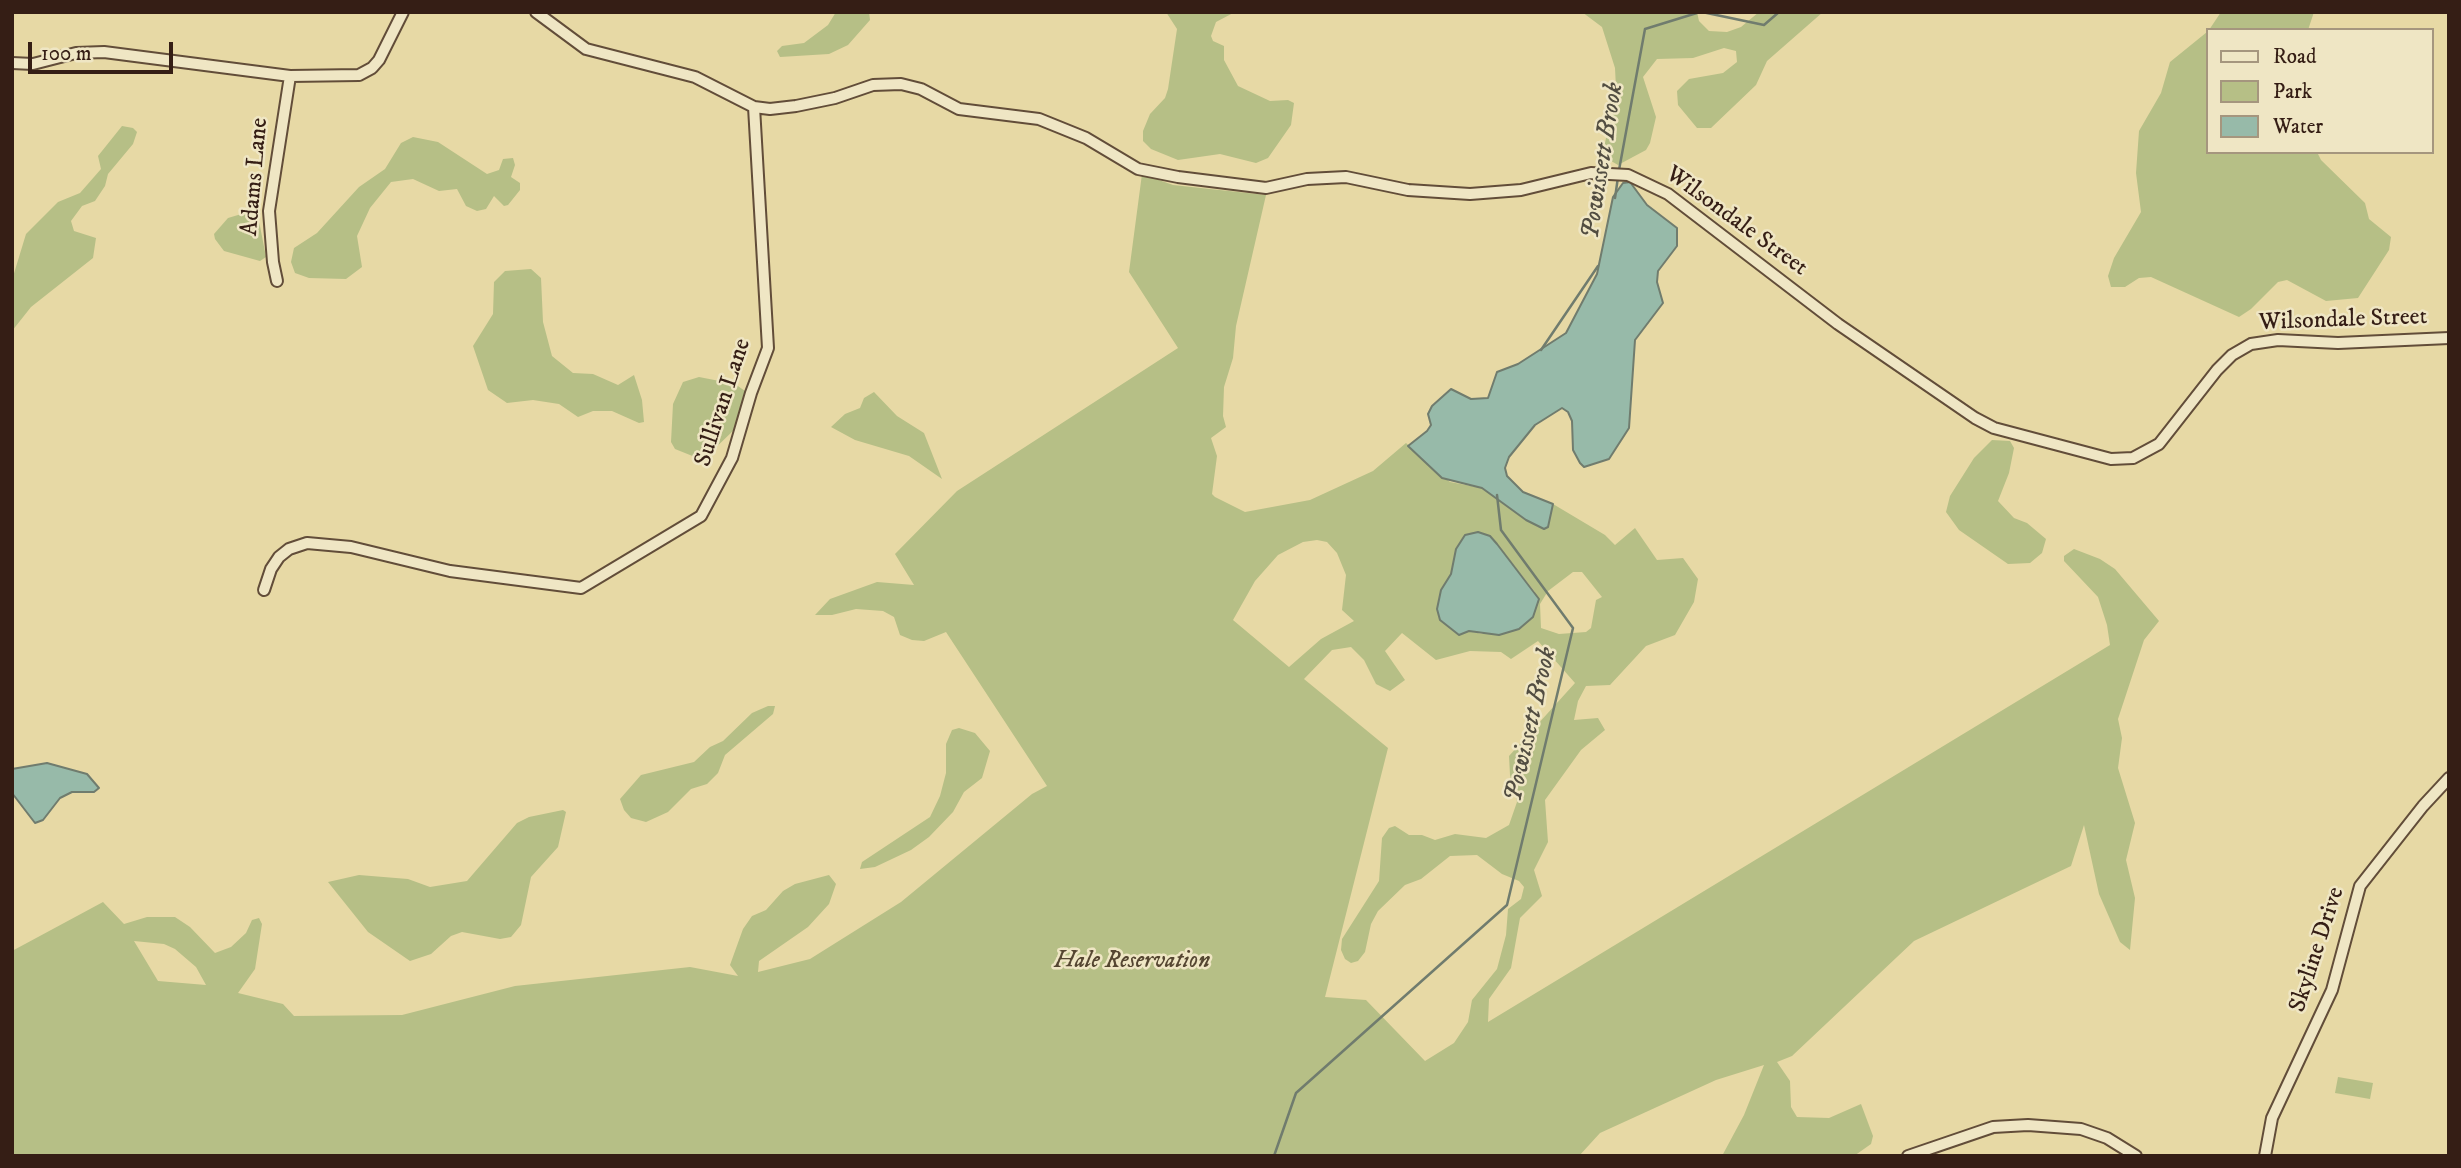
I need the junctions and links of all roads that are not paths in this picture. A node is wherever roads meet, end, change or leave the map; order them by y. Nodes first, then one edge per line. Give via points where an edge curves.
1 (403, 12) edge
2 (536, 12) edge
3 (12, 63) edge
4 (290, 76) junction
5 (754, 107) junction
6 (278, 281) dead end
7 (2449, 338) edge
8 (264, 590) dead end
9 (2449, 778) edge
10 (1908, 1156) edge
11 (2136, 1156) edge
12 (2265, 1156) edge

1 - 4 street via 379,60 365,73
2 - 5 street, Wilsondale Street via 586,49 695,77
3 - 4 street via 104,52
4 - 6 street, Adams Lane via 270,211 272,262
5 - 7 street, Wilsondale Street via 796,106 873,85 901,83 959,109 1039,119 1086,138 1138,169 1266,188 1346,177 1408,190 1481,193 1521,190 1591,173 1621,174 1668,194 1838,324 1975,418 1994,428 2124,460 2149,452 2163,440 2217,370 2238,350 2252,344
5 - 8 street, Sullivan Lane via 768,348 732,458 701,516 581,588 450,571 351,547 307,543 279,557
9 - 12 street, Skyline Drive via 2360,886 2332,989 2272,1118
10 - 11 street via 1956,1136 2028,1125 2081,1129

